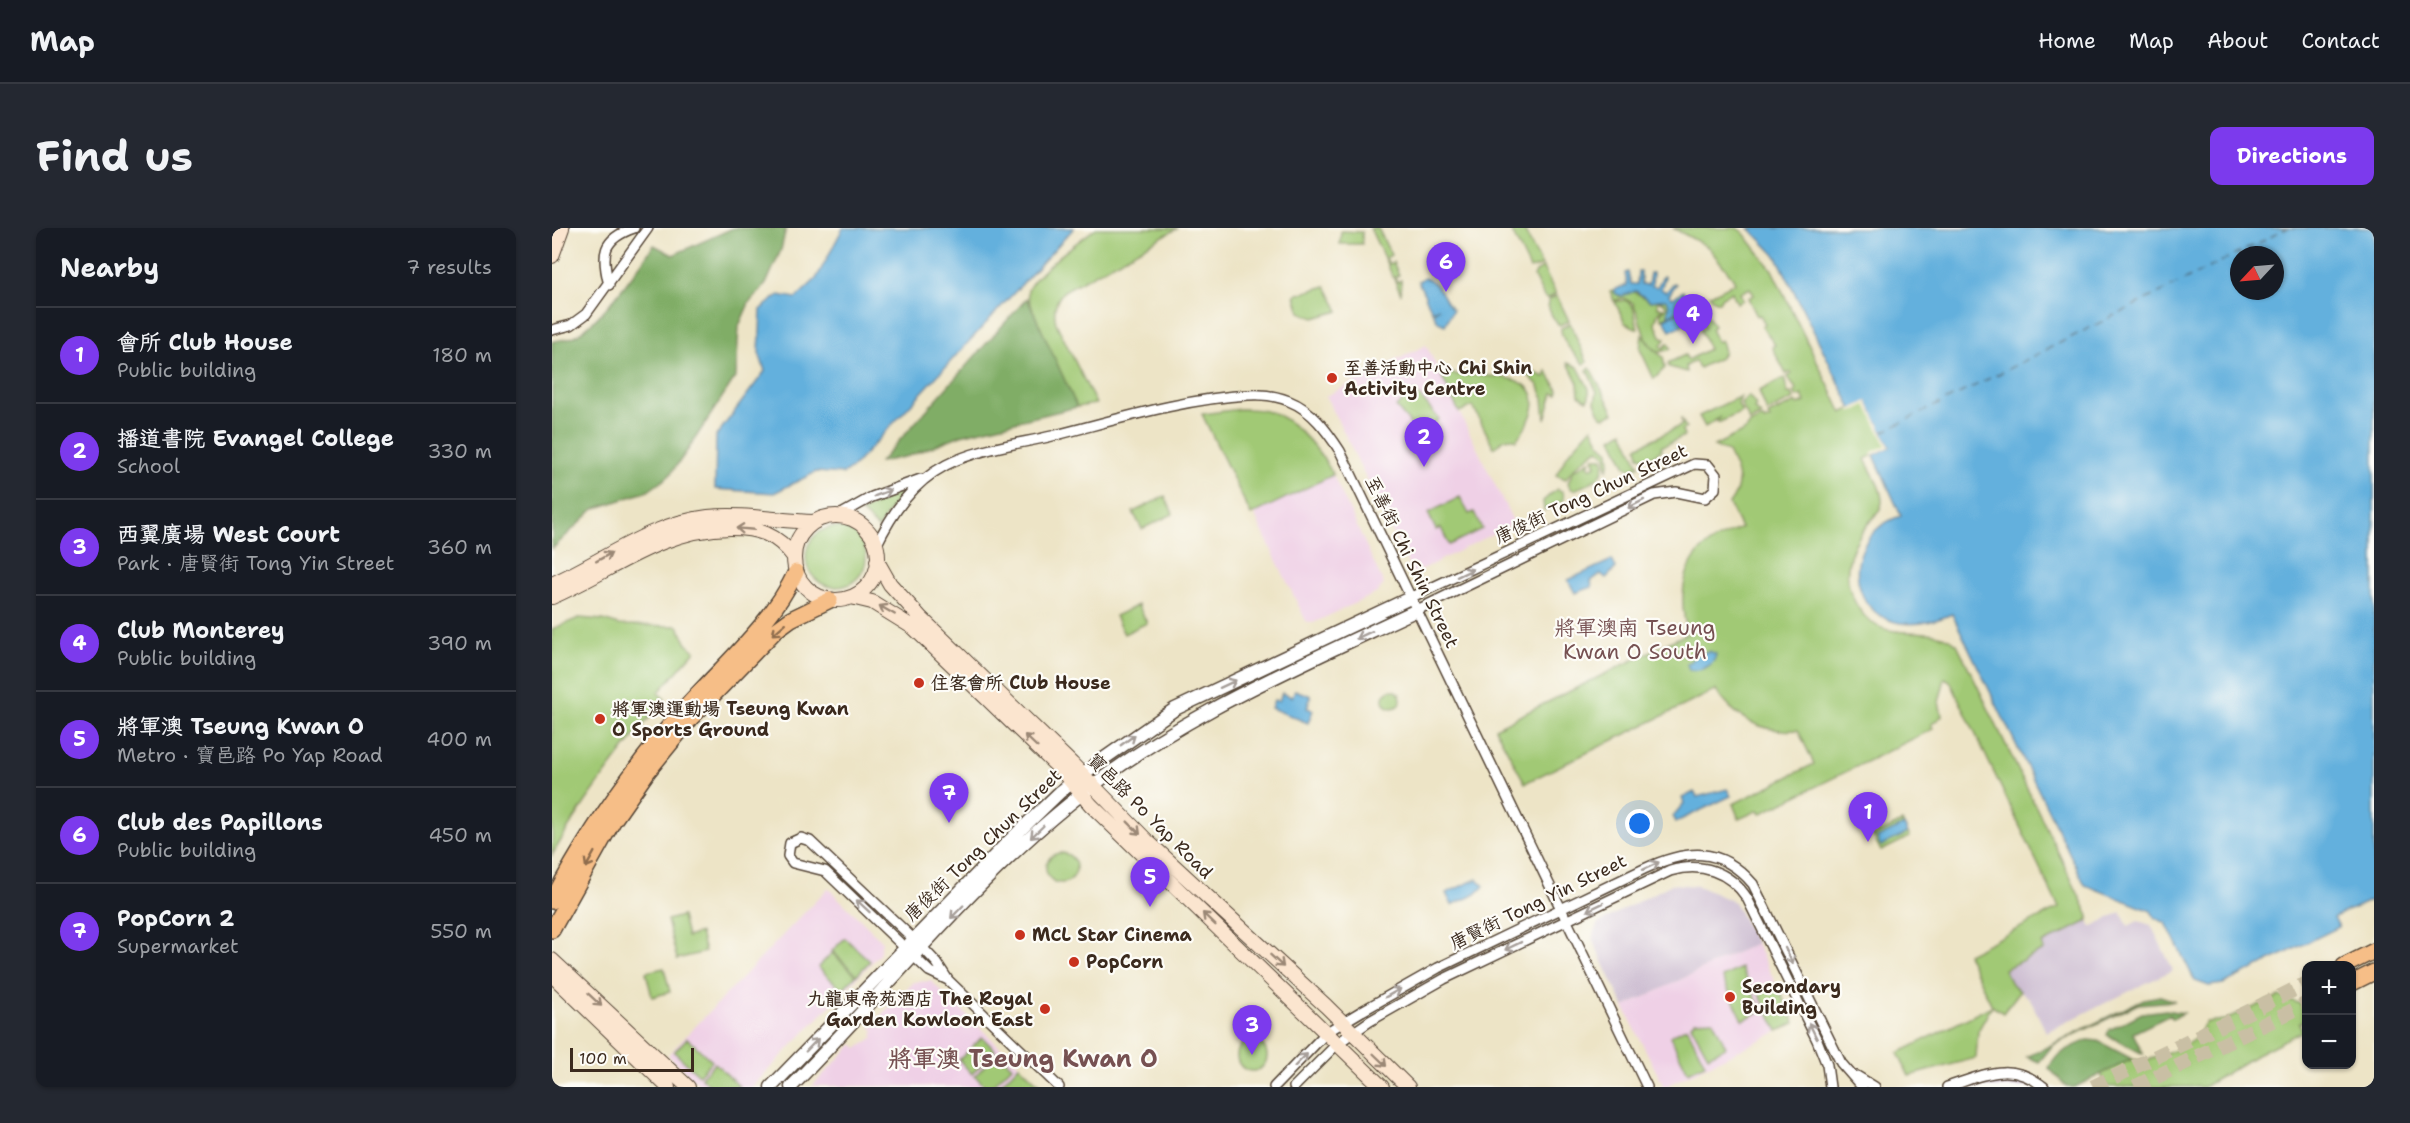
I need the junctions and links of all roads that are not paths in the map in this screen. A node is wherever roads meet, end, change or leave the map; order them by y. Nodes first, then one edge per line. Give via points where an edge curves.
1 (562, 228) edge
2 (634, 228) edge
3 (648, 228) edge
4 (552, 256) edge
5 (609, 285) junction
6 (554, 328) edge
7 (929, 476) junction
8 (838, 516) junction
9 (814, 522) junction
10 (876, 546) junction
11 (878, 561) junction
12 (795, 564) junction
13 (552, 584) edge
14 (552, 597) edge
15 (851, 597) junction
16 (1412, 597) junction
17 (830, 600) junction
18 (1417, 610) junction
19 (1175, 709) junction
20 (1175, 731) junction
21 (1077, 778) junction
22 (1094, 786) junction
23 (1082, 795) junction
24 (552, 901) edge
25 (1560, 910) junction
26 (1566, 921) junction
27 (552, 930) edge
28 (914, 947) junction
29 (2374, 951) edge
30 (552, 960) edge
31 (2354, 961) edge
32 (2374, 972) edge
33 (552, 975) edge
34 (2356, 981) edge
35 (1348, 1028) junction
36 (1328, 1032) junction
37 (1338, 1043) junction
38 (1841, 1062) junction
39 (668, 1087) edge
40 (688, 1087) edge
41 (771, 1087) edge
42 (791, 1087) edge
43 (1059, 1087) edge
44 (1274, 1087) edge
45 (1294, 1087) edge
46 (1382, 1087) edge
47 (1408, 1087) edge
48 (1647, 1087) edge
49 (1830, 1087) edge
50 (1862, 1087) edge
51 (1875, 1087) edge
52 (1947, 1087) edge
53 (2044, 1087) edge

1 - 4 main road
2 - 5 street via 617,235 607,246 604,263
3 - 5 street
5 - 6 street via 581,319
8 -> 7 street, 至善街 Chi Shin Street via 872,497
7 - 10 street, 至善街 Chi Shin Street via 889,519
7 - 16 street, 至善街 Chi Shin Street via 948,464 993,450 1195,402 1251,394 1289,401 1325,428 1340,451
8 - 9 main road
8 - 10 main road via 861,525
9 - 12 main road via 799,537
13 -> 9 main road via 644,535 686,521 734,516
10 - 11 main road, 寶邑路 Po Yap Road
11 - 15 main road via 870,582
11 - 21 main road, 寶邑路 Po Yap Road via 890,584 920,617
12 -> 14 main road via 779,540 765,532 741,528 701,530 653,544
12 - 17 main road via 809,590
12 - 24 main road via 772,612 635,770
15 - 17 main road, 寶邑路 Po Yap Road
21 -> 15 main road, 寶邑路 Po Yap Road via 914,628 872,602
16 - 18 street, 至善街 Chi Shin Street
16 -> 18 street, 唐俊街 Tong Chun Street via 1694,464 1708,465 1716,475 1715,489 1705,498 1676,492 1653,495
19 -> 16 street, 唐俊街 Tong Chun Street
17 -> 27 main road via 776,630 670,743 613,821
18 -> 20 street, 唐俊街 Tong Chun Street via 1228,700
18 - 25 street, 至善街 Chi Shin Street
19 - 20 street via 1179,723
21 -> 19 street, 唐俊街 Tong Chun Street
20 - 22 street, 唐俊街 Tong Chun Street
21 - 22 main road, 寶邑路 Po Yap Road
21 - 23 main road, 寶邑路 Po Yap Road
21 - 28 street, 唐俊街 Tong Chun Street via 1017,834
22 - 23 street, 唐俊街 Tong Chun Street
22 -> 35 main road, 寶邑路 Po Yap Road via 1148,842
23 -> 28 street, 唐俊街 Tong Chun Street via 1047,822
36 -> 23 main road, 寶邑路 Po Yap Road
25 - 26 street, 至善街 Chi Shin Street
35 -> 25 street, 唐賢街 Tong Yin Street via 1438,968
25 -> 38 street, 唐賢街 Tong Yin Street via 1674,856 1701,854 1734,866 1758,891
26 -> 35 street, 唐賢街 Tong Yin Street
26 - 48 street, 至善街 Chi Shin Street
49 -> 26 street, 唐賢街 Tong Yin Street via 1817,1040 1747,898 1727,877 1699,867 1678,869
28 -> 28 street via 825,871 793,863 788,856 790,843 801,838 810,841
41 -> 28 street, 唐俊街 Tong Chun Street
28 - 42 street, 唐俊街 Tong Chun Street
28 - 43 street via 929,971 948,980
29 - 31 main road
30 -> 40 main road
32 - 34 main road
33 - 39 main road
35 - 36 street, 唐賢街 Tong Yin Street
35 - 37 street, 唐賢街 Tong Yin Street
35 -> 47 main road, 寶邑路 Po Yap Road
36 - 37 main road, 寶邑路 Po Yap Road
44 -> 36 street, 唐賢街 Tong Yin Street
37 - 45 street, 唐賢街 Tong Yin Street
37 - 46 main road, 寶邑路 Po Yap Road
38 - 50 street, 唐賢街 Tong Yin Street
38 - 51 street, 唐賢街 Tong Yin Street
52 - 53 street via 2001,1070 2028,1076

